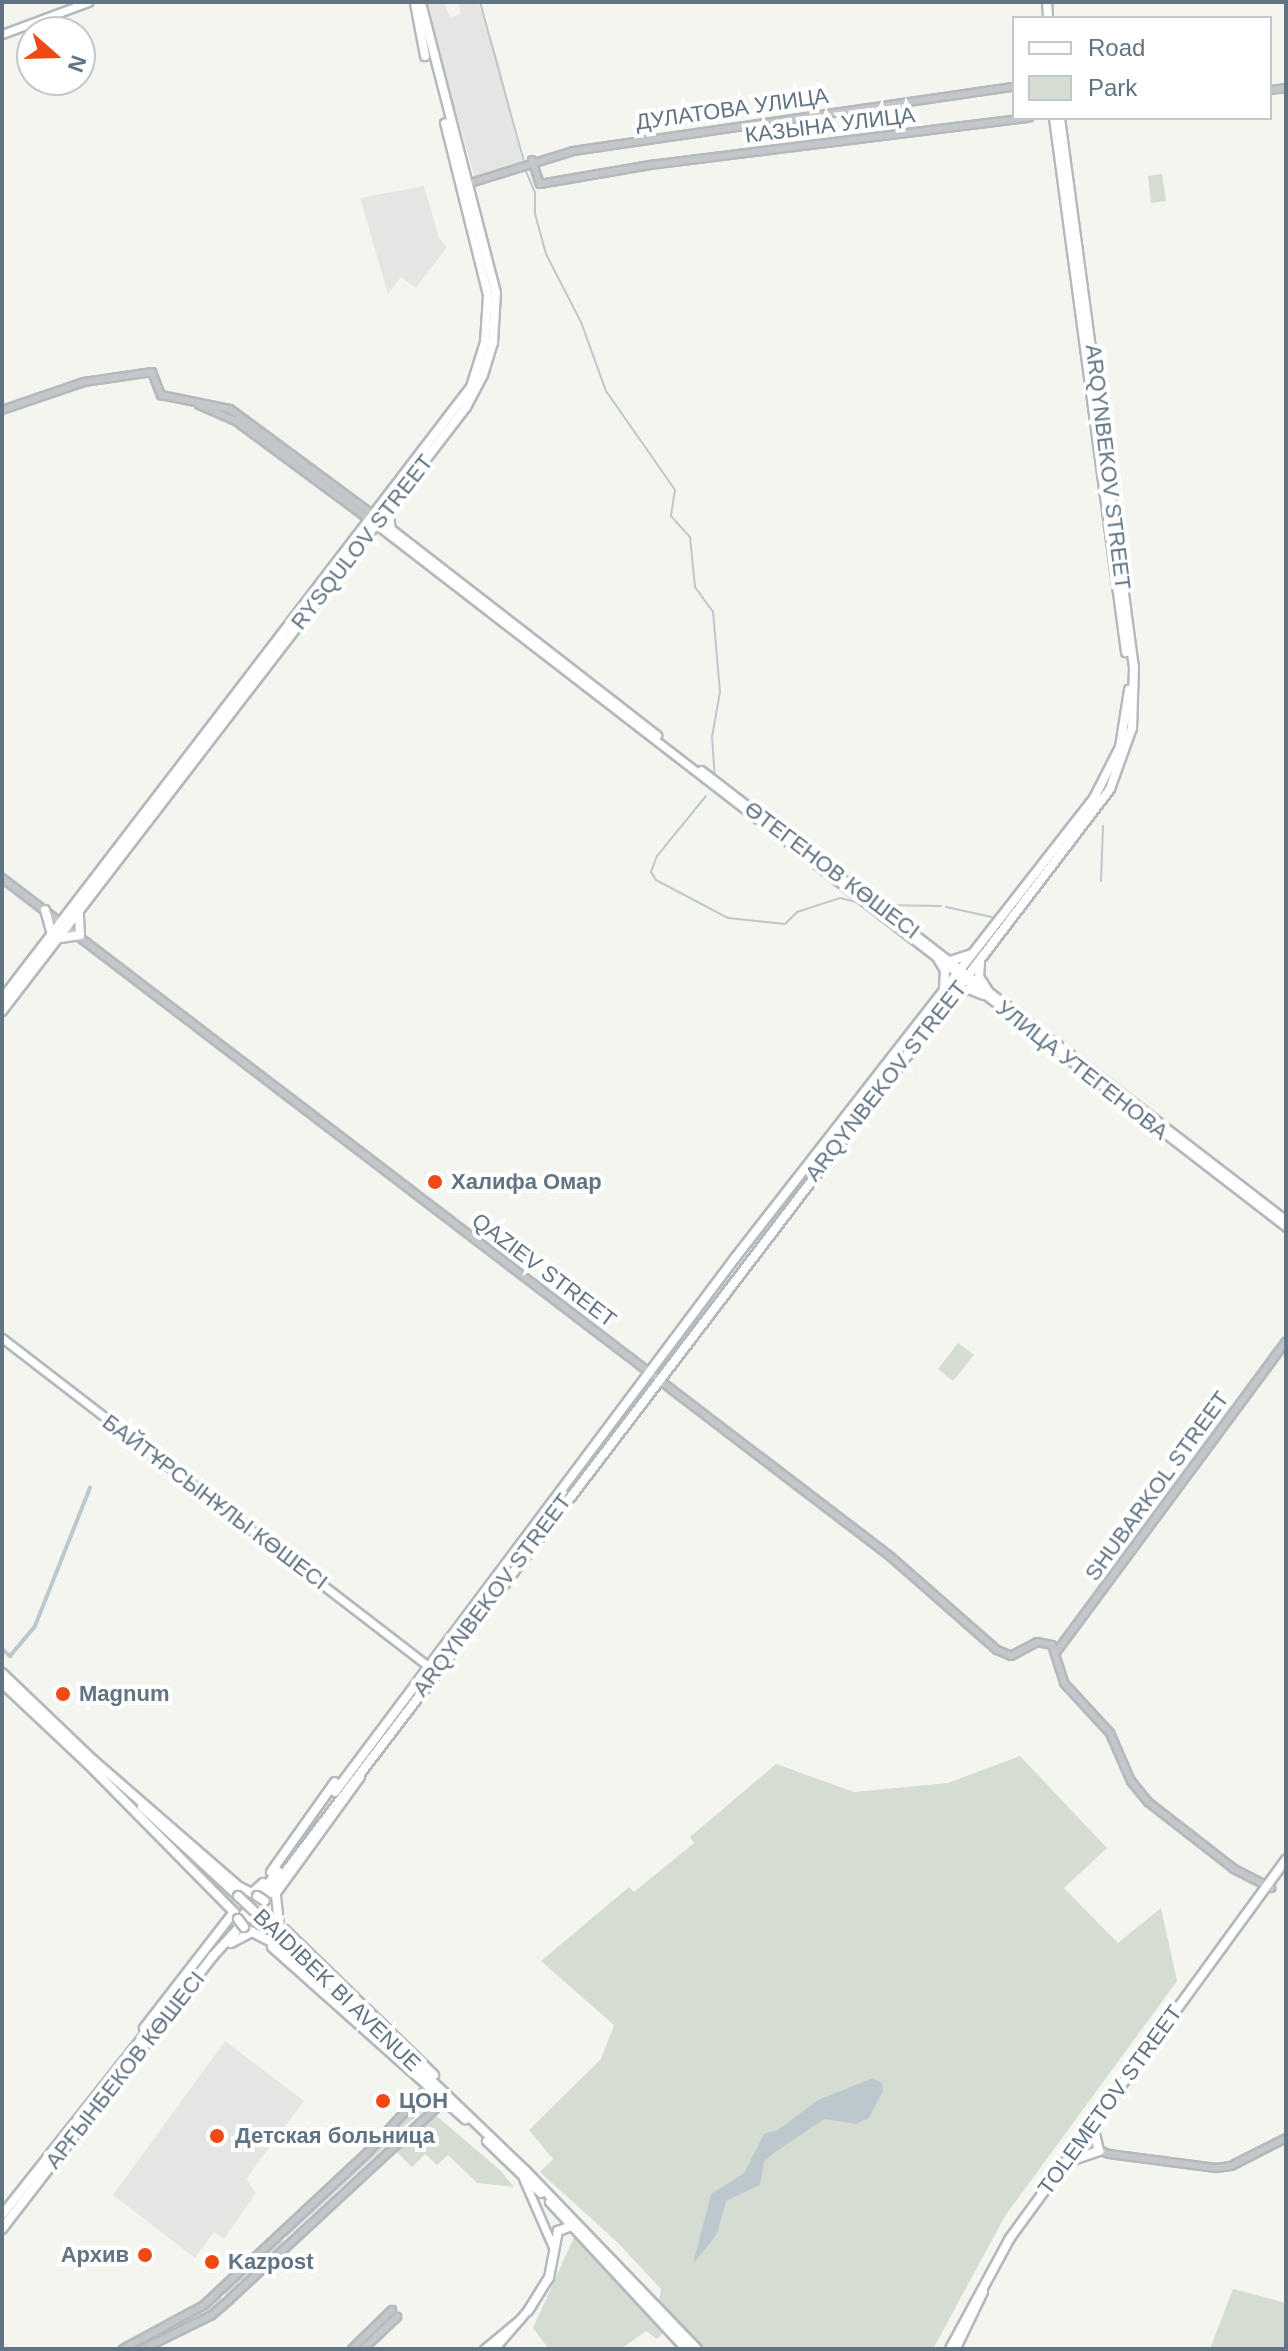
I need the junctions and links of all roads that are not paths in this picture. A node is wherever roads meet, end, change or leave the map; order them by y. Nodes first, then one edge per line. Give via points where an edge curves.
1 (88, 2) edge
2 (418, 2) edge
3 (2, 34) edge
4 (1012, 87) edge
5 (1013, 120) edge
6 (1054, 120) edge
7 (1060, 120) edge
8 (532, 160) junction
9 (464, 186) junction
10 (1092, 387) junction
11 (2, 410) edge
12 (433, 444) junction
13 (389, 507) junction
14 (374, 520) junction
15 (391, 529) junction
16 (751, 812) junction
17 (2, 878) edge
18 (76, 909) junction
19 (48, 912) junction
20 (878, 913) joint
21 (65, 924) junction
22 (80, 935) junction
23 (55, 937) junction
24 (980, 952) junction
25 (938, 959) junction
26 (950, 961) junction
27 (963, 975) junction
28 (986, 993) junction
29 (946, 997) junction
30 (2, 999) edge
31 (2, 1011) edge
32 (1207, 1163) junction
33 (1286, 1220) edge
34 (1286, 1227) edge
35 (2, 1338) edge
36 (1286, 1342) edge
37 (654, 1376) junction
38 (1057, 1651) junction
39 (428, 1666) junction
40 (2, 1673) edge
41 (2, 1683) edge
42 (383, 1734) junction
43 (89, 1761) junction
44 (1286, 1860) edge
45 (1286, 1867) edge
46 (1269, 1887) junction
47 (258, 1897) junction
48 (242, 1923) junction
49 (281, 1937) junction
50 (1232, 1937) junction
51 (132, 2055) junction
52 (424, 2092) junction
53 (467, 2117) junction
54 (386, 2130) junction
55 (1094, 2130) junction
56 (1286, 2138) edge
57 (400, 2142) junction
58 (1082, 2143) junction
59 (1099, 2151) junction
60 (1073, 2160) junction
61 (523, 2172) junction
62 (536, 2189) junction
63 (539, 2208) junction
64 (2, 2215) edge
65 (572, 2226) junction
66 (2, 2229) edge
67 (281, 2234) junction
68 (289, 2243) junction
69 (392, 2310) dead end
70 (528, 2311) junction
71 (397, 2317) dead end
72 (520, 2319) junction
73 (123, 2349) edge
74 (143, 2349) edge
75 (352, 2349) edge
76 (363, 2349) edge
77 (484, 2349) edge
78 (494, 2349) edge
79 (686, 2349) edge
80 (697, 2349) edge
81 (953, 2349) edge

1 - 3 main road
2 - 9 main road, RYSQULOV STREET
4 - 8 street, ДУЛАТОВА УЛИЦА
5 - 8 street, КАЗЫНА УЛИЦА via 650,165 540,184
6 - 10 main road, ARQYNBEKOV STREET
7 - 10 main road, ARQYNBEKOV STREET
8 - 9 street, ДУЛАТОВА УЛИЦА
9 - 12 main road, RYSQULOV STREET via 491,310 478,373
10 - 24 main road, ARQYNBEKOV STREET via 1131,674 1125,727 1113,766 1043,872
11 - 14 street via 84,382 152,372 161,395 230,409
12 - 13 main road, RYSQULOV STREET
12 - 14 main road, RYSQULOV STREET
13 - 14 main road, RYSQULOV STREET
13 - 15 main road
14 - 15 main road, ӨТЕГЕНОВ КӨШЕСІ
14 - 16 main road, ӨТЕГЕНОВ КӨШЕСІ
14 - 18 main road, RYSQULOV STREET
15 - 16 main road, ӨТЕГЕНОВ КӨШЕСІ
16 - 20 main road, ӨТЕГЕНОВ КӨШЕСІ
16 - 26 main road, ӨТЕГЕНОВ КӨШЕСІ
17 - 19 street, QAZIEV STREET
18 - 19 main road
18 - 21 main road, RYSQULOV STREET
18 - 22 main road
19 - 21 street, QAZIEV STREET
19 - 23 main road
20 - 25 main road, УЛИЦА УТЕГЕНОВА
21 - 22 street, QAZIEV STREET
21 - 23 main road, RYSQULOV STREET
22 - 23 main road
22 - 37 street, QAZIEV STREET
23 - 30 main road, RYSQULOV STREET
23 - 31 main road, RYSQULOV STREET
24 - 26 main road
24 - 27 main road, ARQYNBEKOV STREET
24 - 28 main road via 978,973
25 - 27 main road, УЛИЦА УТЕГЕНОВА
25 - 29 main road via 945,970
26 - 27 main road, ӨТЕГЕНОВ КӨШЕСІ
27 - 28 main road, УЛИЦА УТЕГЕНОВА
27 - 29 main road, ARQYNBEKOV STREET
28 - 29 main road via 963,989
28 - 32 main road, УЛИЦА УТЕГЕНОВА
28 - 32 main road via 1160,1120
29 - 37 main road, ARQYNBEKOV STREET
32 - 33 main road
32 - 34 main road, УЛИЦА УТЕГЕНОВА
35 - 39 main road, БАЙТҰРСЫНҰЛЫ КӨШЕСІ
36 - 38 street, SHUBARKOL STREET
37 - 38 street, QAZIEV STREET via 898,1562 997,1650 1011,1656 1037,1642
37 - 39 main road, ARQYNBEKOV STREET
37 - 42 main road, ARQYNBEKOV STREET
38 - 46 street via 1064,1683 1110,1733 1131,1781 1148,1802 1234,1869
39 - 42 main road, ARQYNBEKOV STREET
40 - 43 main road
41 - 43 main road
42 - 47 main road via 363,1745
42 - 49 main road via 276,1893
42 - 51 main road, ARQYNBEKOV STREET
43 - 47 main road
43 - 48 main road
43 - 49 main road, bridge
44 - 46 main road, TOLEMETOV STREET
45 - 46 main road, TOLEMETOV STREET
46 - 50 main road, TOLEMETOV STREET
47 - 48 main road
47 - 49 main road
48 - 49 main road
48 - 51 main road
48 - 51 main road
49 - 52 main road
49 - 53 main road, BAIDIBEK BI AVENUE
49 - 53 main road via 464,2103
50 - 55 main road, TOLEMETOV STREET
50 - 58 main road, TOLEMETOV STREET
51 - 64 main road, АРҒЫНБЕКОВ КӨШЕСІ
51 - 66 main road, АРҒЫНБЕКОВ КӨШЕСІ
52 - 53 main road
52 - 54 street
52 - 57 street via 435,2109
53 - 61 main road, BAIDIBEK BI AVENUE
54 - 57 street
54 - 67 street
55 - 58 main road, TOLEMETOV STREET
55 - 59 main road
56 - 59 street via 1224,2167
57 - 68 street
58 - 59 street
58 - 60 main road, TOLEMETOV STREET
58 - 81 main road, TOLEMETOV STREET via 991,2269
59 - 60 main road
60 - 81 main road, TOLEMETOV STREET via 994,2271
61 - 62 main road, BAIDIBEK BI AVENUE
61 - 63 main road
61 - 80 main road, BAIDIBEK BI AVENUE
62 - 63 main road
62 - 65 main road, BAIDIBEK BI AVENUE
63 - 70 main road via 553,2240 553,2259
65 - 70 main road via 558,2231 549,2278
65 - 79 main road, BAIDIBEK BI AVENUE
67 - 68 street
67 - 73 street via 204,2305
68 - 74 street via 212,2315
69 - 75 street
70 - 72 main road
71 - 76 street
72 - 77 main road
72 - 78 main road

